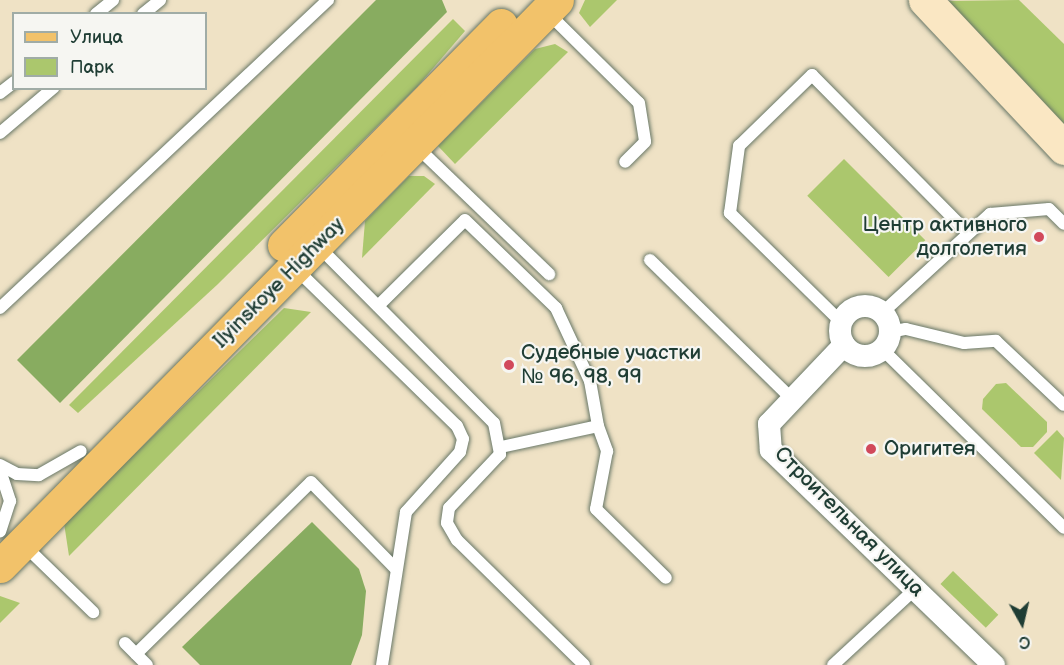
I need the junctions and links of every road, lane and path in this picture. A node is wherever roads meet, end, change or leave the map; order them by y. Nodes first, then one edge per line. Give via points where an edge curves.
1 (113, 0) edge
2 (159, 0) edge
3 (328, 0) edge
4 (925, 0) edge
5 (543, 4) edge
6 (98, 12) edge
7 (145, 12) edge
8 (12, 84) edge
9 (51, 90) edge
10 (0, 93) edge
11 (0, 133) edge
12 (415, 145) junction
13 (1064, 148) edge
14 (625, 162) dead end
15 (1064, 224) edge
16 (968, 233) junction
17 (305, 256) junction
18 (650, 260) dead end
19 (549, 274) dead end
20 (378, 306) junction
21 (0, 308) edge
22 (841, 322) junction
23 (885, 331) junction
24 (844, 345) junction
25 (794, 400) junction
26 (1064, 405) edge
27 (598, 426) junction
28 (501, 447) junction
29 (81, 451) junction
30 (0, 465) edge
31 (0, 470) edge
32 (1064, 528) edge
33 (6, 543) edge
34 (395, 568) junction
35 (666, 578) dead end
36 (915, 589) junction
37 (93, 612) dead end
38 (125, 643) dead end
39 (136, 654) junction
40 (147, 665) edge
41 (382, 665) edge
42 (584, 665) edge
43 (833, 665) edge
44 (994, 665) edge

1 - 6 lane
2 - 7 lane
3 - 21 lane
4 - 13 street
5 - 12 main road, Ilyinskoye Highway
5 - 14 lane via 639,103 645,142
5 - 29 main road, Ilyinskoye Highway
8 - 10 lane
9 - 11 lane
12 - 17 main road, Ilyinskoye Highway
12 - 19 lane
15 - 16 lane via 1049,209 990,214
16 - 22 lane via 812,75 739,146 730,213
16 - 23 lane
17 - 20 lane
17 - 33 main road, Ilyinskoye Highway
17 - 34 lane via 460,431 460,452 406,512
18 - 25 lane
20 - 27 lane via 465,220 556,308 590,381
20 - 28 lane via 494,423
22 - 23 street via 858,306
22 - 24 street
23 - 24 street via 864,356
23 - 26 lane via 906,329 963,343 996,341
23 - 32 lane
24 - 25 street, Строительная улица
25 - 36 street, Строительная улица via 769,424 771,450
27 - 28 lane
27 - 35 lane via 607,451 596,509
28 - 42 lane via 494,464 449,508 447,523 457,540
29 - 30 lane via 39,475 17,474
29 - 33 main road, Ilyinskoye Highway
31 - 33 lane via 10,501
33 - 37 lane
34 - 39 lane via 311,482
34 - 41 lane
36 - 43 lane
36 - 44 street, Строительная улица
38 - 39 lane
39 - 40 lane

